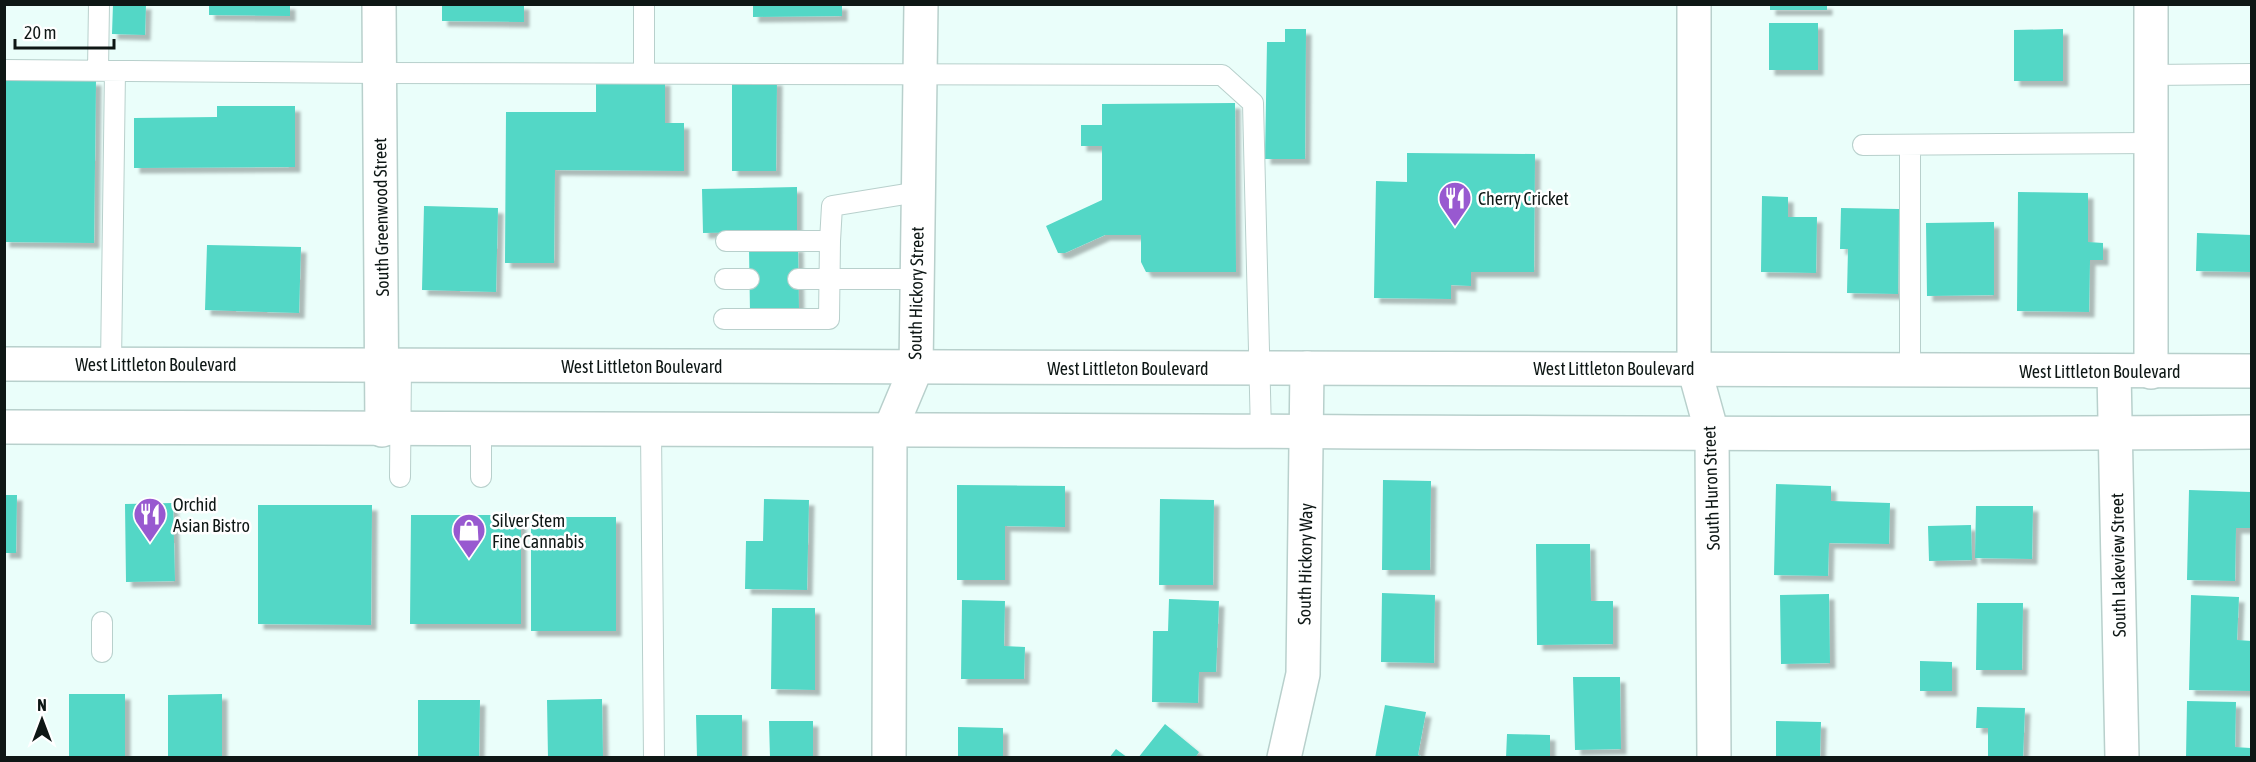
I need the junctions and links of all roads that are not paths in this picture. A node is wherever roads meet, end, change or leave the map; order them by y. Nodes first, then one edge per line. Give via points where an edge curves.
1 (99, 4) edge
2 (379, 4) edge
3 (644, 4) edge
4 (921, 4) edge
5 (1694, 4) edge
6 (2151, 4) edge
7 (4, 70) edge
8 (107, 71) junction
9 (379, 73) junction
10 (644, 73) junction
11 (920, 73) junction
12 (2252, 74) edge
13 (2151, 75) junction
14 (2151, 143) junction
15 (1863, 145) dead end
16 (1911, 145) junction
17 (918, 192) junction
18 (726, 241) dead end
19 (830, 241) junction
20 (725, 279) dead end
21 (749, 279) dead end
22 (798, 279) dead end
23 (830, 279) junction
24 (917, 279) junction
25 (724, 319) dead end
26 (4, 364) edge
27 (111, 364) junction
28 (391, 364) junction
29 (916, 368) junction
30 (1260, 368) junction
31 (1307, 368) junction
32 (1694, 368) junction
33 (1911, 370) junction
34 (2252, 371) edge
35 (2114, 372) junction
36 (2151, 372) junction
37 (4, 427) edge
38 (391, 430) junction
39 (481, 430) junction
40 (651, 430) junction
41 (890, 430) junction
42 (2252, 432) edge
43 (1261, 433) junction
44 (1307, 433) junction
45 (1713, 433) junction
46 (2114, 433) junction
47 (400, 477) dead end
48 (481, 477) dead end
49 (102, 622) dead end
50 (102, 652) dead end
51 (654, 758) edge
52 (889, 758) edge
53 (1284, 758) edge
54 (1714, 758) edge
55 (2122, 758) edge

1 - 8 lane
2 - 9 main road, South Greenwood Street
3 - 10 lane
4 - 11 main road, South Hickory Street
5 - 32 main road, South Huron Street
6 - 13 main road
7 - 8 lane
8 - 9 lane
8 - 27 lane
9 - 10 lane
9 - 28 main road, South Greenwood Street
10 - 11 lane
11 - 17 main road, South Hickory Street
11 - 30 lane via 1222,75 1253,103
12 - 13 lane
13 - 14 main road
14 - 16 lane
14 - 36 main road
15 - 16 lane
16 - 33 lane
17 - 19 lane via 832,206
17 - 24 main road, South Hickory Street
18 - 19 lane
19 - 23 lane
20 - 21 lane
22 - 23 lane
23 - 24 lane
23 - 25 lane via 829,319
24 - 29 main road, South Hickory Street
26 - 27 main road, West Littleton Boulevard
27 - 28 main road, West Littleton Boulevard
28 - 29 main road, West Littleton Boulevard
28 - 38 main road, South Greenwood Street
29 - 30 main road, West Littleton Boulevard
29 - 41 main road, South Hickory Street
30 - 31 main road, West Littleton Boulevard
30 - 43 lane
31 - 32 main road, West Littleton Boulevard
31 - 44 main road, South Hickory Way
32 - 33 main road, West Littleton Boulevard
32 - 45 main road, South Huron Street
33 - 35 main road, West Littleton Boulevard
34 - 36 main road, West Littleton Boulevard
35 - 36 main road, West Littleton Boulevard
35 - 46 main road, South Lakeview Street
37 - 38 main road
38 - 39 main road
38 - 47 lane
39 - 40 main road
39 - 48 lane
40 - 41 main road
40 - 51 lane
41 - 43 main road
41 - 52 main road, South Hickory Street
42 - 46 main road
43 - 44 main road
44 - 45 main road
44 - 53 main road, South Hickory Way via 1303,674
45 - 46 main road
45 - 54 main road, South Huron Street
46 - 55 main road, South Lakeview Street
49 - 50 lane

